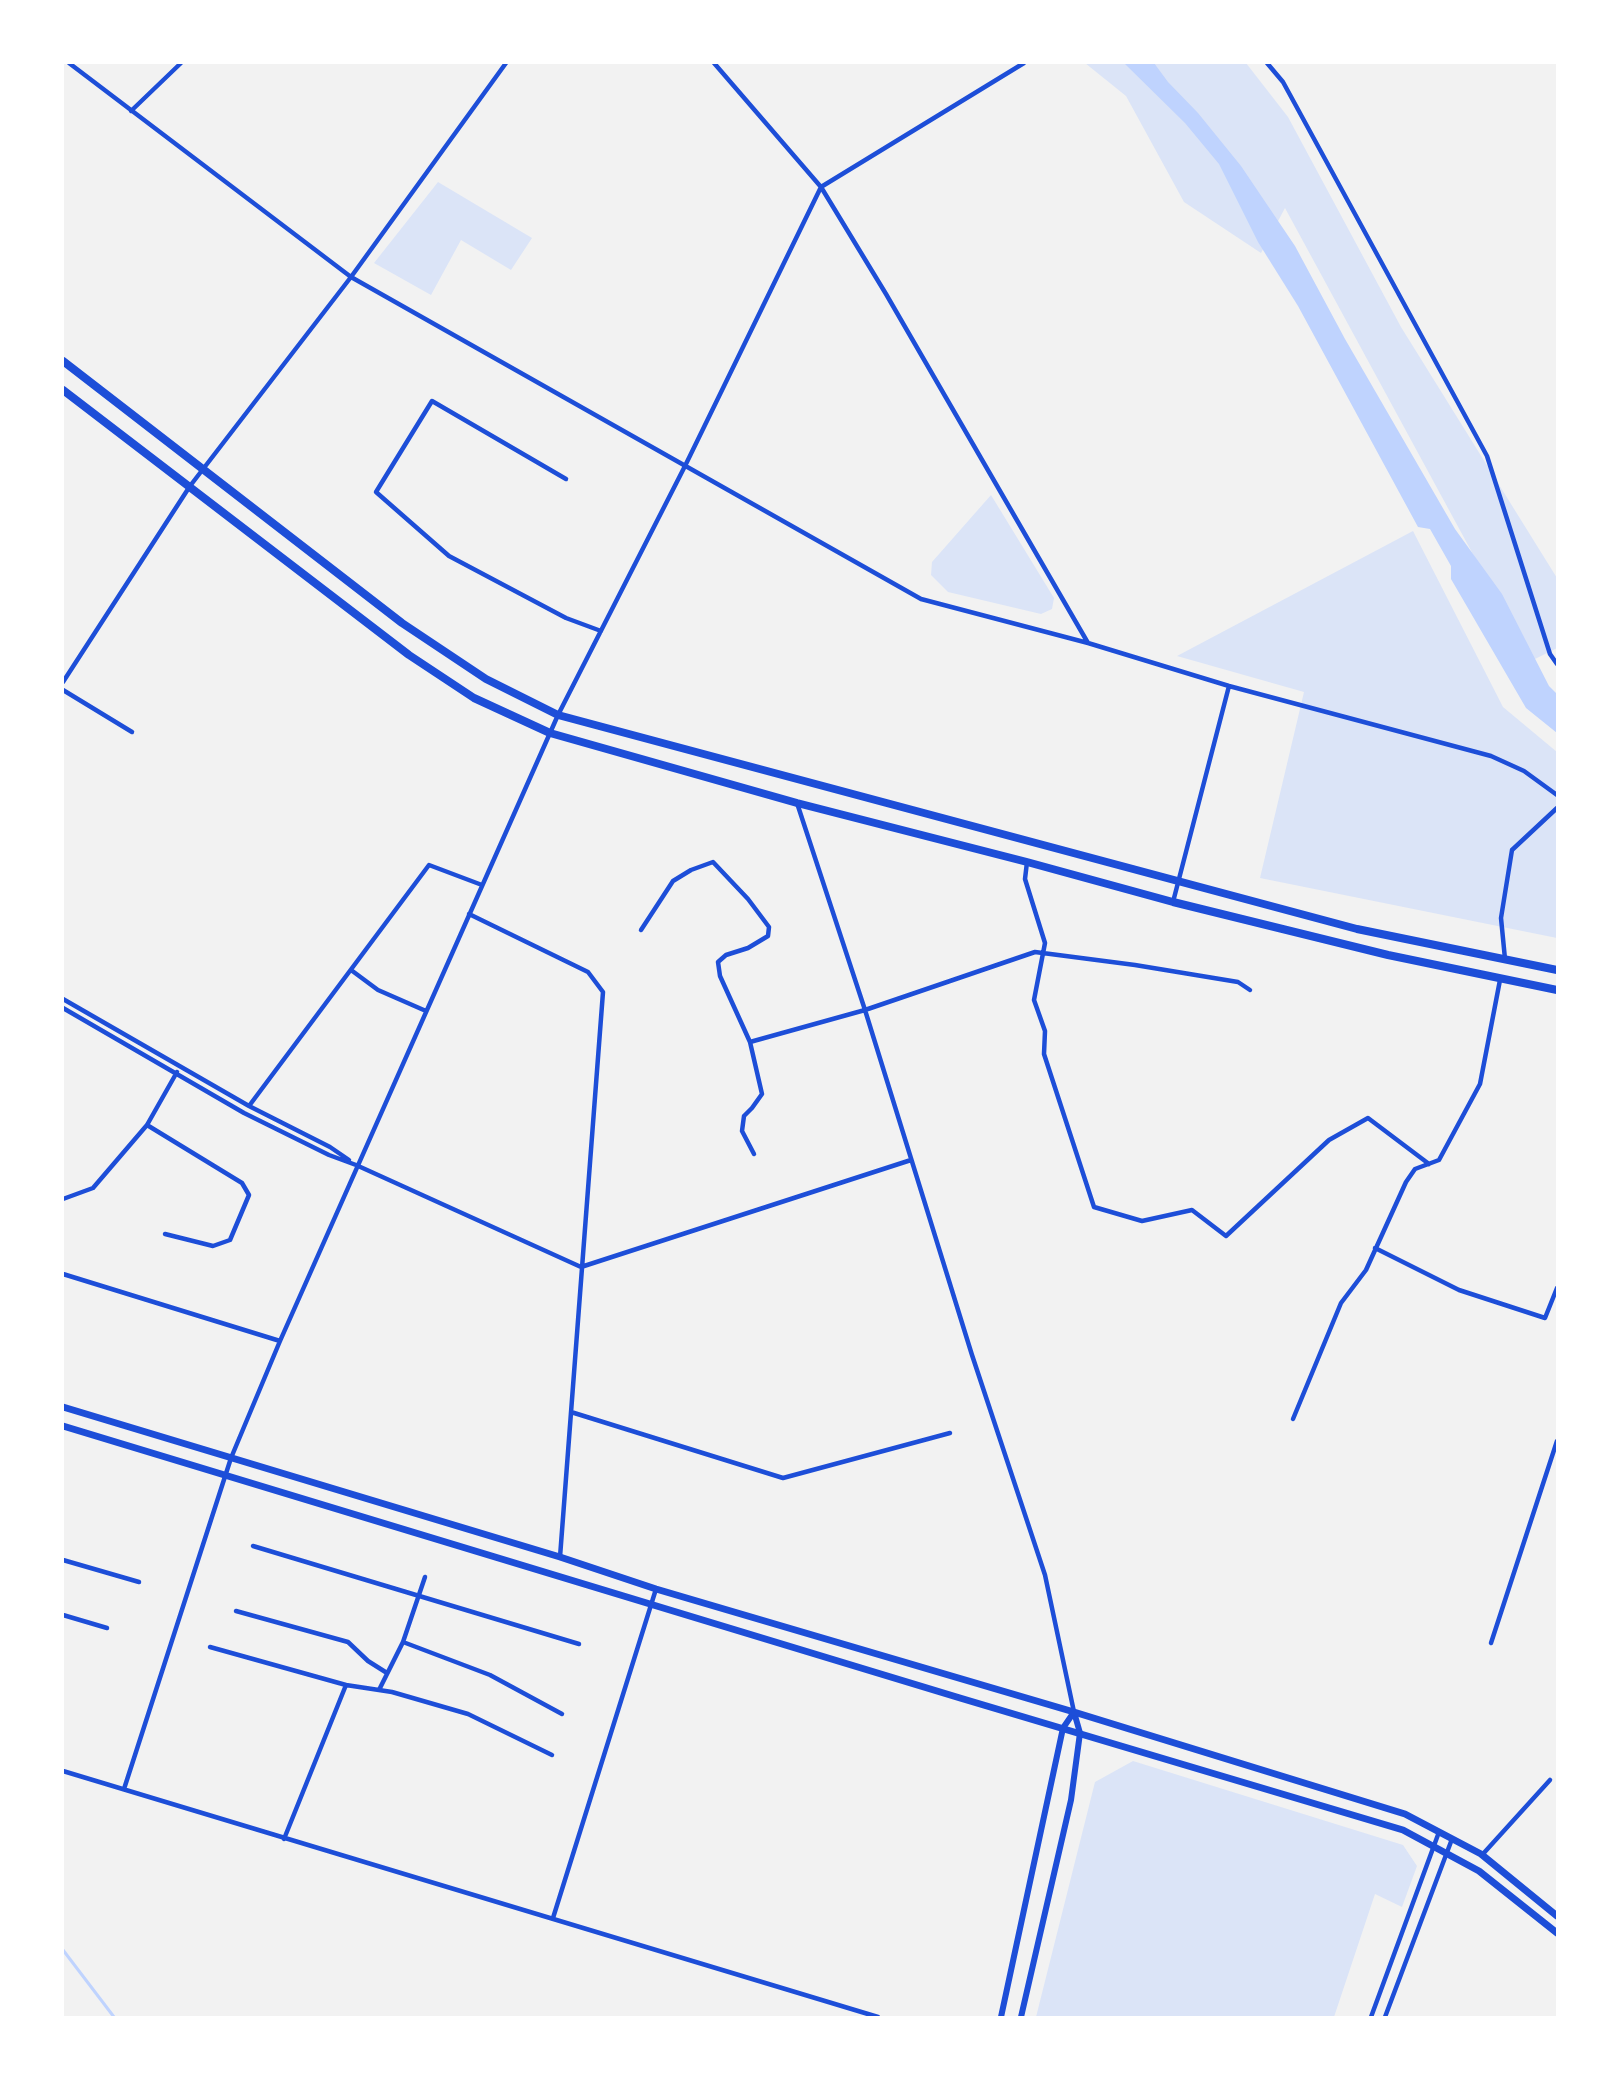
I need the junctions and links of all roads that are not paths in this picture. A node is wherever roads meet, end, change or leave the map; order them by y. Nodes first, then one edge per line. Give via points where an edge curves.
1 (69, 63) edge
2 (181, 63) edge
3 (506, 63) edge
4 (714, 63) edge
5 (1024, 63) edge
6 (1267, 63) edge
7 (131, 111) junction
8 (820, 187) junction
9 (351, 277) junction
10 (63, 362) edge
11 (63, 390) edge
12 (685, 466) junction
13 (202, 469) junction
14 (566, 479) dead end
15 (190, 486) junction
16 (600, 631) junction
17 (1088, 643) junction
18 (1557, 664) edge
19 (63, 682) edge
20 (1229, 686) junction
21 (63, 690) edge
22 (558, 715) junction
23 (132, 732) dead end
24 (550, 733) junction
25 (1557, 795) edge
26 (797, 804) junction
27 (1557, 808) edge
28 (1028, 862) junction
29 (1178, 881) junction
30 (482, 885) junction
31 (1173, 902) junction
32 (469, 914) junction
33 (641, 930) dead end
34 (1044, 953) junction
35 (1505, 961) junction
36 (351, 970) junction
37 (1557, 970) edge
38 (1500, 980) junction
39 (1250, 990) dead end
40 (1557, 990) edge
41 (63, 999) edge
42 (63, 1008) edge
43 (865, 1010) junction
44 (426, 1011) junction
45 (750, 1042) junction
46 (180, 1067) junction
47 (176, 1074) junction
48 (249, 1106) junction
49 (147, 1125) junction
50 (754, 1154) dead end
51 (911, 1160) junction
52 (1429, 1164) junction
53 (356, 1165) junction
54 (63, 1199) edge
55 (165, 1234) dead end
56 (1375, 1248) junction
57 (581, 1267) junction
58 (63, 1274) edge
59 (1557, 1288) edge
60 (1556, 1294) edge
61 (280, 1341) junction
62 (63, 1407) edge
63 (571, 1412) junction
64 (1293, 1419) dead end
65 (63, 1426) edge
66 (950, 1432) dead end
67 (1557, 1441) edge
68 (231, 1458) junction
69 (225, 1475) junction
70 (253, 1546) dead end
71 (560, 1557) junction
72 (63, 1560) edge
73 (425, 1577) dead end
74 (139, 1582) dead end
75 (656, 1589) junction
76 (418, 1595) junction
77 (651, 1604) junction
78 (236, 1611) dead end
79 (63, 1615) edge
80 (107, 1628) dead end
81 (403, 1642) junction
82 (1491, 1642) dead end
83 (579, 1644) dead end
84 (210, 1647) dead end
85 (387, 1673) junction
86 (346, 1685) junction
87 (379, 1690) junction
88 (1074, 1712) junction
89 (562, 1714) dead end
90 (1063, 1728) junction
91 (1080, 1733) junction
92 (552, 1755) dead end
93 (63, 1771) edge
94 (1550, 1780) dead end
95 (124, 1789) junction
96 (1439, 1832) junction
97 (284, 1839) junction
98 (1452, 1839) junction
99 (1434, 1846) junction
100 (1447, 1853) junction
101 (1482, 1855) junction
102 (1557, 1916) edge
103 (553, 1918) junction
104 (1557, 1933) edge
105 (878, 2017) edge
106 (1001, 2017) edge
107 (1021, 2017) edge
108 (1371, 2017) edge
109 (1385, 2017) edge

1 - 7 street
2 - 7 street
3 - 9 street
4 - 8 street
5 - 8 street
6 - 18 street via 1283,82 1487,456
7 - 9 street
8 - 12 street
8 - 17 street
9 - 12 street
9 - 13 street
10 - 13 main road
11 - 15 main road
12 - 16 street
12 - 17 street via 921,599
13 - 15 street
13 - 22 main road via 402,623 486,679
14 - 16 street via 432,401 376,492 449,555 566,618
15 - 19 street
15 - 24 main road via 409,655 474,698
16 - 22 street
17 - 20 street
20 - 25 street via 1491,756 1524,771
20 - 29 street
21 - 23 street
22 - 24 street
22 - 29 main road
24 - 26 main road
24 - 30 street
26 - 28 main road
26 - 43 street
27 - 35 street via 1512,850 1501,918
28 - 31 main road
28 - 34 street via 1025,879 1045,943
29 - 31 street
29 - 35 main road via 1357,929
30 - 32 street
30 - 36 street via 429,865
31 - 38 main road
32 - 44 street
32 - 57 street via 588,972 603,992
33 - 45 street via 673,881 713,862 769,927 768,936 718,962 720,976
34 - 39 street via 1238,982
34 - 43 street via 1035,952
34 - 52 street via 1034,1000 1045,1031 1044,1054 1094,1207 1142,1221 1192,1210 1226,1236 1329,1140 1368,1118
35 - 37 main road
36 - 44 street via 378,990
36 - 48 street
38 - 40 main road
38 - 52 street via 1480,1084 1439,1160
41 - 46 street
42 - 47 street
43 - 45 street
43 - 51 street
44 - 53 street
45 - 50 street via 762,1094 744,1116 742,1131
46 - 47 street
46 - 48 street
47 - 49 street
47 - 53 street via 244,1113
48 - 53 street via 330,1146
49 - 54 street via 93,1188
49 - 55 street via 242,1183 249,1195 230,1240 213,1246
51 - 57 street
51 - 88 street via 1045,1575
52 - 56 street via 1415,1168
53 - 57 street
53 - 61 street
56 - 60 street via 1459,1290 1545,1318
56 - 64 street via 1366,1270 1341,1303
57 - 63 street
58 - 61 street
59 - 60 street
61 - 68 street
62 - 68 main road
63 - 66 street via 783,1478
63 - 71 street
65 - 69 main road
67 - 82 street
68 - 69 street
68 - 71 main road
69 - 77 main road
69 - 95 street
70 - 76 street
71 - 75 main road
72 - 74 street
73 - 76 street
75 - 77 street
75 - 88 main road
76 - 81 street
76 - 83 street
77 - 90 main road
77 - 103 street
78 - 85 street via 348,1642
79 - 80 street
81 - 85 street
81 - 89 street via 489,1675
84 - 86 street
85 - 87 street
86 - 87 street
86 - 97 street
87 - 92 street via 468,1714
88 - 90 street
88 - 91 street
88 - 96 main road via 1405,1814
90 - 91 main road
90 - 106 street
91 - 99 main road via 1403,1830
91 - 107 street via 1071,1800
93 - 95 street
94 - 101 street
95 - 97 street
96 - 98 main road
96 - 99 street
97 - 103 street
98 - 100 street
98 - 101 main road
99 - 100 main road
99 - 108 street
100 - 104 main road via 1479,1871
100 - 109 street
101 - 102 main road
103 - 105 street

